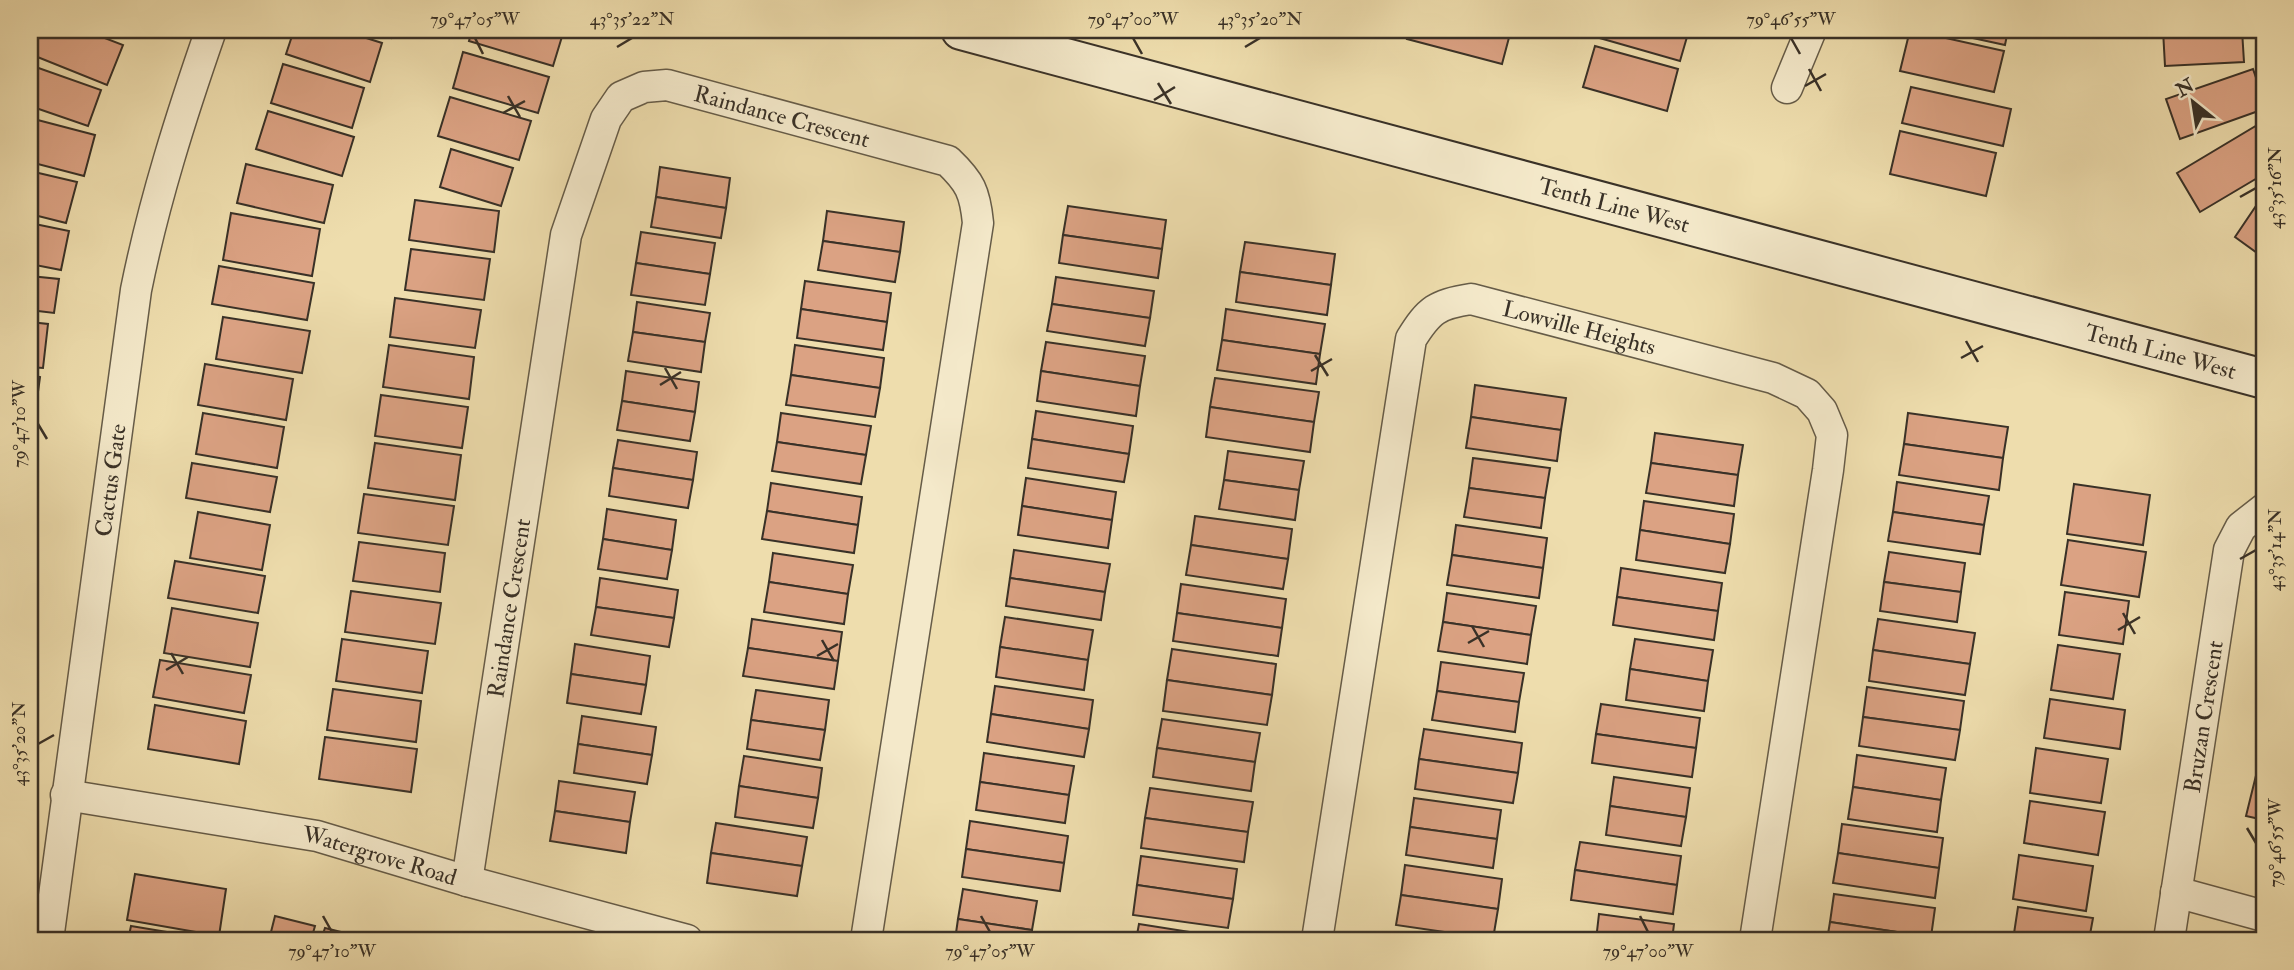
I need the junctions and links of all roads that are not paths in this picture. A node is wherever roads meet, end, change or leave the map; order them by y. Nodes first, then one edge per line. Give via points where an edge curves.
1 (211, 30) edge
2 (961, 30) edge
3 (1811, 30) edge
4 (1787, 88) dead end
5 (2264, 379) edge
6 (2264, 509) edge
7 (66, 794) junction
8 (467, 881) junction
9 (2176, 892) junction
10 (2264, 916) edge
11 (48, 940) edge
12 (687, 940) edge
13 (866, 940) edge
14 (1317, 940) edge
15 (1755, 940) edge
16 (2169, 940) edge

1 - 7 street, Cactus Gate via 167,161 138,279
2 - 5 street, Tenth Line West
3 - 4 street
6 - 9 street, Bruzan Crescent via 2241,527 2229,550
7 - 8 street, Watergrove Road via 317,836
7 - 11 street, Cactus Gate
8 - 12 street, Watergrove Road
8 - 13 street, Raindance Crescent via 566,235 606,119 621,97 644,87 667,85 948,161 965,178 975,198 978,223
9 - 10 street
9 - 16 street, Bruzan Crescent
14 - 15 street, Lowville Heights via 1411,339 1424,317 1447,303 1471,299 1773,378 1807,394 1822,411 1832,435 1828,470

